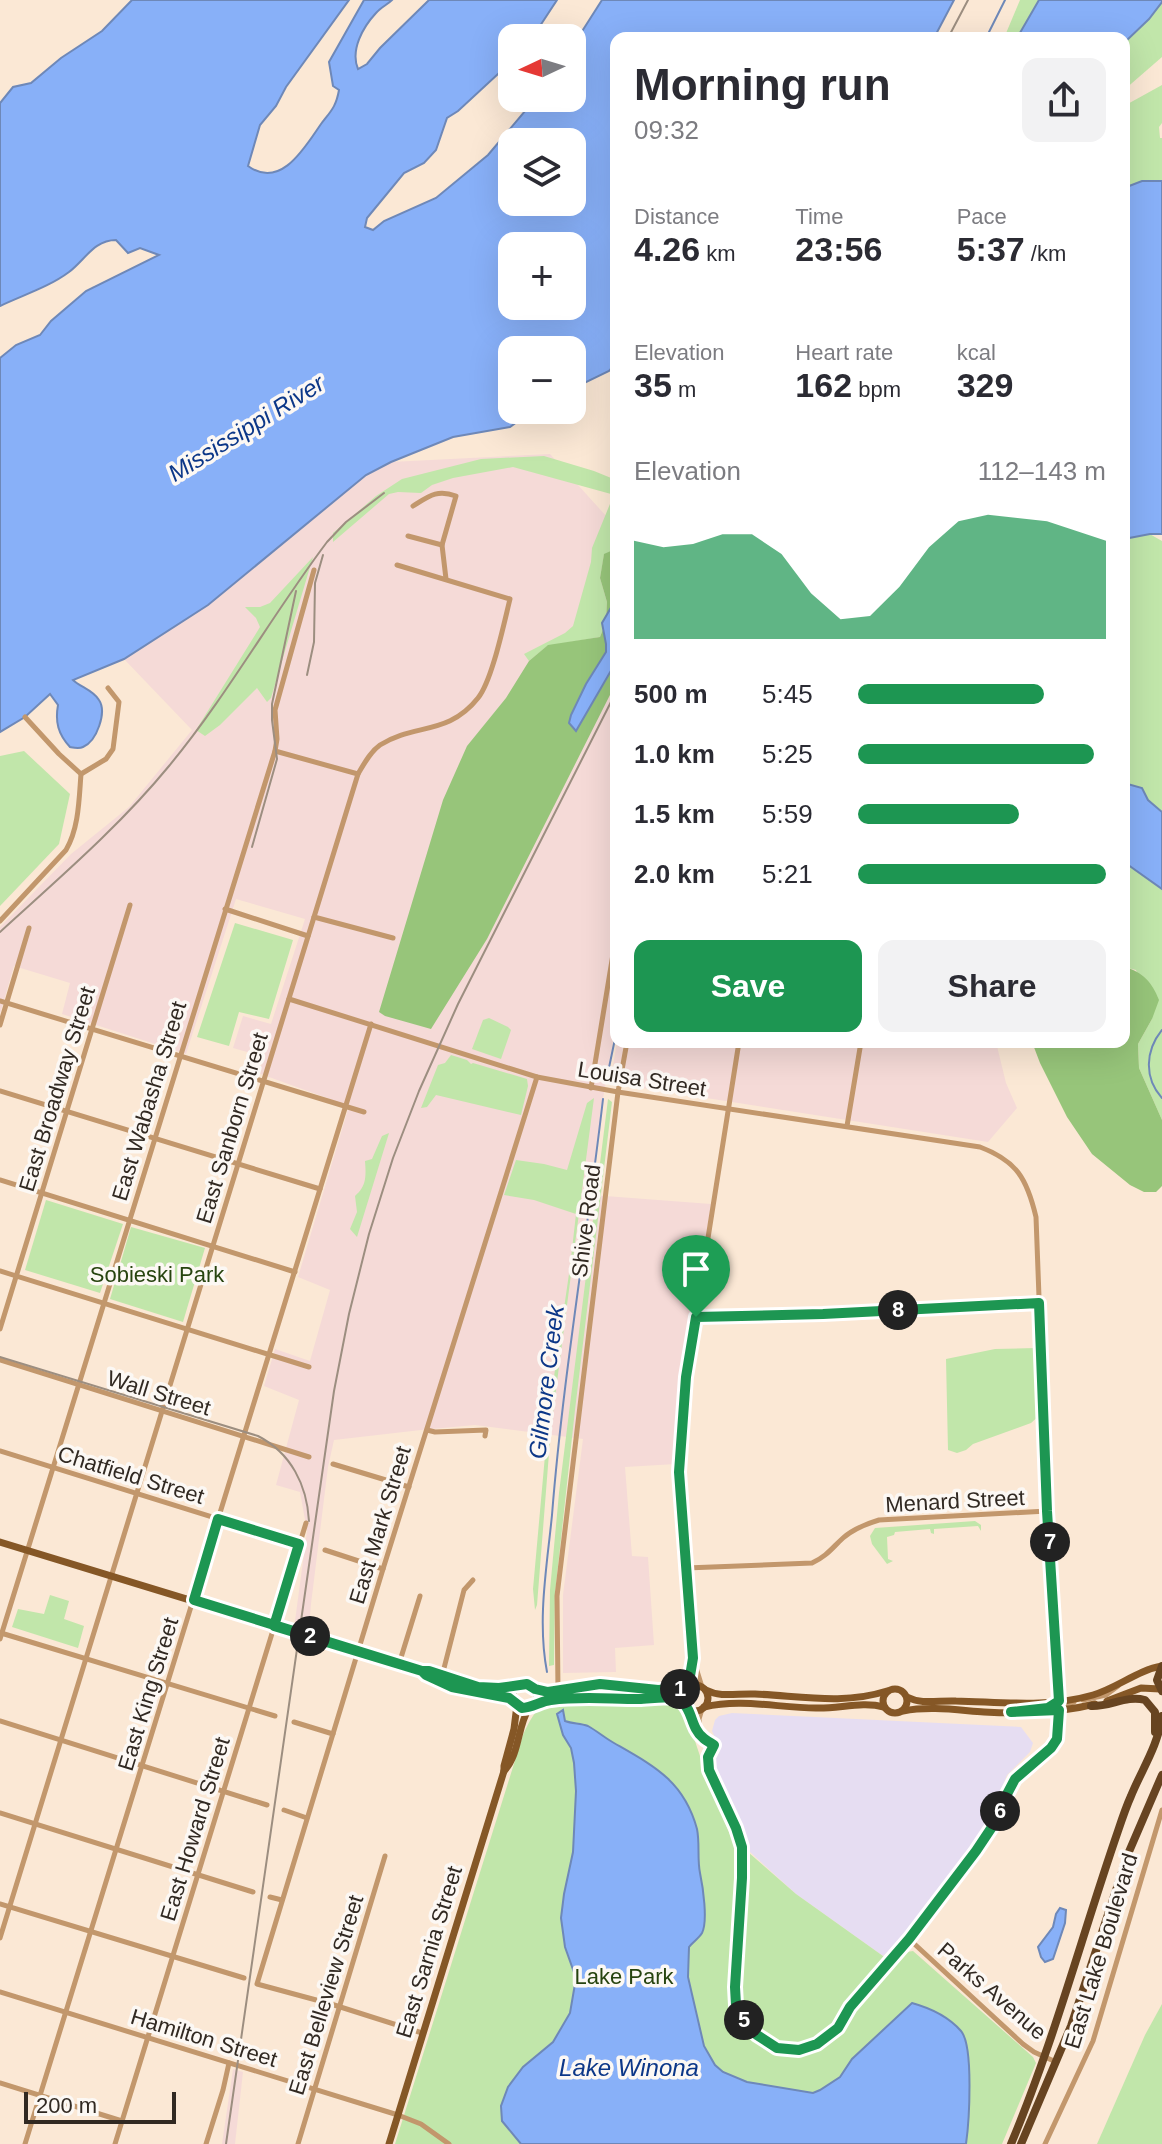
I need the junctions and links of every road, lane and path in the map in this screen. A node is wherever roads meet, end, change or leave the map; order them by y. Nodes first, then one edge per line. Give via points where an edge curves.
1 (413, 506) dead end
2 (408, 536) dead end
3 (442, 545) junction
4 (397, 565) dead end
5 (314, 570) dead end
6 (446, 579) junction
7 (108, 688) dead end
8 (25, 717) dead end
9 (275, 751) junction
10 (81, 774) junction
11 (358, 774) junction
12 (130, 905) dead end
13 (225, 909) junction
14 (314, 917) junction
15 (0, 921) edge
16 (29, 928) dead end
17 (308, 936) junction
18 (393, 938) dead end
19 (610, 972) edge
20 (289, 999) junction
21 (3, 1001) edge
22 (371, 1024) junction
23 (0, 1025) edge
24 (92, 1030) junction
25 (626, 1048) edge
26 (738, 1048) edge
27 (860, 1048) edge
28 (180, 1055) junction
29 (537, 1077) junction
30 (264, 1081) junction
31 (591, 1088) junction
32 (0, 1091) edge
33 (618, 1092) junction
34 (346, 1107) junction
35 (728, 1108) junction
36 (67, 1110) junction
37 (364, 1112) dead end
38 (847, 1126) junction
39 (154, 1138) junction
40 (999, 1154) joint
41 (238, 1163) junction
42 (0, 1180) edge
43 (320, 1189) junction
44 (42, 1193) junction
45 (129, 1220) junction
46 (213, 1245) junction
47 (0, 1271) edge
48 (295, 1272) junction
49 (16, 1276) junction
50 (104, 1302) junction
51 (1039, 1303) junction
52 (696, 1317) junction
53 (0, 1329) edge
54 (186, 1329) junction
55 (270, 1353) junction
56 (0, 1360) edge
57 (309, 1367) dead end
58 (79, 1384) junction
59 (163, 1410) junction
60 (427, 1430) junction
61 (244, 1436) junction
62 (485, 1436) dead end
63 (0, 1451) edge
64 (309, 1457) dead end
65 (333, 1464) dead end
66 (52, 1467) junction
67 (409, 1487) junction
68 (137, 1494) junction
69 (1047, 1511) junction
70 (218, 1519) junction
71 (306, 1523) dead end
72 (0, 1542) edge
73 (299, 1544) junction
74 (28, 1550) junction
75 (325, 1550) dead end
76 (686, 1568) junction
77 (383, 1569) junction
78 (111, 1576) junction
79 (473, 1580) dead end
80 (420, 1596) dead end
81 (194, 1600) junction
82 (274, 1626) junction
83 (1, 1635) edge
84 (358, 1651) junction
85 (86, 1658) junction
86 (693, 1658) junction
87 (399, 1664) junction
88 (1162, 1666) edge
89 (422, 1671) junction
90 (442, 1676) junction
91 (168, 1683) junction
92 (519, 1685) junction
93 (688, 1688) junction
94 (535, 1689) junction
95 (704, 1689) junction
96 (1161, 1690) edge
97 (558, 1691) junction
98 (887, 1691) junction
99 (907, 1697) junction
100 (515, 1702) junction
101 (532, 1706) junction
102 (686, 1706) junction
103 (1059, 1706) junction
104 (1091, 1706) junction
105 (884, 1707) junction
106 (249, 1708) junction
107 (703, 1708) junction
108 (903, 1711) junction
109 (275, 1716) dead end
110 (1162, 1716) edge
111 (0, 1721) edge
112 (294, 1722) dead end
113 (333, 1734) junction
114 (700, 1734) junction
115 (60, 1739) junction
116 (1150, 1757) junction
117 (142, 1765) junction
118 (504, 1771) junction
119 (1162, 1775) edge
120 (223, 1790) junction
121 (267, 1805) dead end
122 (284, 1810) dead end
123 (1162, 1810) edge
124 (0, 1813) edge
125 (307, 1818) junction
126 (35, 1823) junction
127 (117, 1849) junction
128 (385, 1856) dead end
129 (198, 1874) junction
130 (253, 1892) dead end
131 (270, 1897) dead end
132 (282, 1900) junction
133 (0, 1904) edge
134 (10, 1907) junction
135 (91, 1931) junction
136 (0, 1938) edge
137 (909, 1939) junction
138 (173, 1956) junction
139 (244, 1978) dead end
140 (0, 1992) edge
141 (340, 2007) junction
142 (66, 2013) junction
143 (422, 2033) junction
144 (148, 2038) junction
145 (1045, 2058) junction
146 (229, 2063) junction
147 (1057, 2063) junction
148 (0, 2083) edge
149 (315, 2089) junction
150 (40, 2096) junction
151 (398, 2115) junction
152 (122, 2121) junction
153 (25, 2144) edge
154 (115, 2144) edge
155 (206, 2144) edge
156 (298, 2144) edge
157 (389, 2144) edge
158 (449, 2144) edge
159 (1011, 2144) edge
160 (1021, 2144) edge
161 (1045, 2144) edge

1 - 3 street via 445,492 456,496
2 - 3 street
3 - 6 street
4 - 6 street, East Sanborn Street
5 - 9 street, East Wabasha Street via 275,710
6 - 11 street, East Sanborn Street via 510,599 480,697 446,724 380,745
7 - 10 street via 119,702 113,749
8 - 10 street
9 - 11 street
9 - 13 street, East Wabasha Street
10 - 15 street via 73,838
11 - 14 street, East Sanborn Street
12 - 24 street, East Broadway Street
13 - 17 street
13 - 28 street, East Wabasha Street
14 - 17 street, East Sanborn Street
14 - 18 street
16 - 21 street
17 - 20 street, East Sanborn Street
19 - 31 street
20 - 22 street, Louisa Street
20 - 30 street, East Sanborn Street
21 - 23 street
21 - 24 street
22 - 29 street, Louisa Street
22 - 34 street, East King Street
24 - 28 street
24 - 36 street, East Broadway Street
25 - 33 street, Shive Road
26 - 35 street
27 - 38 street
28 - 30 street
28 - 39 street, East Wabasha Street
29 - 31 street, Louisa Street
29 - 60 street, East Mark Street
30 - 34 street
30 - 41 street, East Sanborn Street
31 - 33 street, Louisa Street
32 - 36 street
33 - 35 street, Louisa Street
33 - 97 street, Shive Road via 557,1596
34 - 37 street
34 - 43 street, East King Street
35 - 38 street, Louisa Street
35 - 52 street
36 - 39 street
36 - 44 street, East Broadway Street
38 - 40 street, Louisa Street
39 - 41 street
39 - 45 street, East Wabasha Street
40 - 51 street, Parks Avenue via 1031,1194
41 - 43 street
41 - 46 street, East Sanborn Street
42 - 44 street
43 - 48 street, East King Street
44 - 45 street
44 - 49 street, East Broadway Street
45 - 46 street
45 - 50 street, East Wabasha Street
46 - 48 street
46 - 54 street, East Sanborn Street
47 - 49 street
48 - 55 street, East King Street
49 - 50 street
49 - 53 street, East Broadway Street
50 - 54 street
50 - 58 street, East Wabasha Street
51 - 52 street
51 - 69 street, Parks Avenue
52 - 76 street via 679,1472
54 - 55 street
54 - 59 street, East Sanborn Street
55 - 57 street
55 - 61 street, East King Street
56 - 58 street, Wall Street
58 - 59 street, Wall Street
58 - 66 street, East Wabasha Street
59 - 61 street, Wall Street
59 - 68 street, East Sanborn Street
60 - 62 street via 486,1430
60 - 67 street, East Mark Street
61 - 64 street, Wall Street
61 - 70 street, East King Street
63 - 66 street, Chatfield Street
65 - 67 street
66 - 68 street, Chatfield Street
66 - 74 street, East Wabasha Street
67 - 77 street, East Mark Street
68 - 70 street, Chatfield Street
68 - 78 street, East Sanborn Street
69 - 76 street, Menard Street via 879,1520 846,1536 812,1563
69 - 103 street, Parks Avenue
70 - 73 street, Chatfield Street
70 - 81 street, East King Street
71 - 73 street, East Howard Street
72 - 74 main road
73 - 82 street, East Howard Street
74 - 78 main road
74 - 83 street, East Wabasha Street
75 - 77 street
76 - 86 street
77 - 84 street, East Mark Street
78 - 81 main road
78 - 85 street, East Sanborn Street
79 - 90 street via 464,1590
80 - 87 street
81 - 82 main road
81 - 91 street, East King Street
82 - 84 main road
82 - 106 street, East Howard Street
83 - 85 street
84 - 87 main road
84 - 113 street, East Mark Street
85 - 91 street
85 - 115 street, East Sanborn Street
86 - 93 street
86 - 95 street
87 - 89 main road
88 - 96 highway
88 - 103 main road
89 - 90 main road
89 - 100 main road via 452,1687
90 - 92 main road via 478,1687
91 - 106 street
91 - 117 street, East King Street
92 - 94 main road
92 - 100 main road
93 - 95 main road
93 - 97 main road via 600,1684
93 - 102 main road via 683,1695
94 - 97 main road
94 - 101 main road
95 - 98 main road via 720,1695 835,1700
95 - 107 main road via 708,1699
96 - 104 main road via 1141,1688
98 - 99 main road via 899,1689
98 - 105 main road
99 - 103 main road via 923,1702
99 - 108 main road
100 - 101 main road via 522,1708
100 - 118 main road, East Sarnia Street
101 - 102 main road via 596,1697 671,1698
101 - 118 main road, East Sarnia Street
102 - 107 main road
102 - 114 street, Parks Avenue
103 - 104 main road
103 - 108 main road via 1011,1712
103 - 137 street, Parks Avenue via 1057,1739 1015,1779 985,1839
104 - 116 highway via 1132,1698 1148,1702 1155,1717
105 - 107 main road via 734,1703
105 - 108 main road via 892,1713
106 - 109 street
106 - 120 street, East Howard Street
107 - 114 street, Parks Avenue
110 - 116 highway
111 - 115 street
112 - 113 street
113 - 125 street, East Mark Street
114 - 137 street, Parks Avenue via 714,1745 709,1770 742,1847 736,2005 757,2035 777,2048 799,2050 817,2044 838,2028
115 - 117 street
115 - 126 street, East Sanborn Street
116 - 145 highway via 1130,1797
117 - 120 street
117 - 127 street, East King Street
118 - 143 main road, East Sarnia Street
119 - 147 highway via 1128,1854
120 - 121 street
120 - 129 street, East Howard Street
122 - 125 street
123 - 161 street, East Lake Boulevard via 1093,2041
124 - 126 street
125 - 132 street, East Mark Street
126 - 127 street
126 - 134 street, East Sanborn Street
127 - 129 street
127 - 135 street, East King Street
128 - 141 street, East Belleview Street
129 - 130 street
129 - 138 street, East Howard Street
131 - 132 street
132 - 141 street, East Mark Street via 257,1984
133 - 134 street
134 - 135 street
134 - 136 street, East Sanborn Street
135 - 138 street
135 - 142 street, East King Street
137 - 145 street, Parks Avenue
138 - 139 street
138 - 144 street, East Howard Street
140 - 142 street, Hamilton Street
141 - 143 street
141 - 149 street, East Belleview Street
142 - 144 street, Hamilton Street
142 - 150 street, East King Street
143 - 151 main road, East Sarnia Street
144 - 146 street, Hamilton Street
144 - 152 street, East Howard Street
145 - 147 street, Parks Avenue
145 - 159 highway
146 - 149 street, Hamilton Street
146 - 155 street
147 - 160 highway
148 - 150 street
149 - 151 street, Hamilton Street
149 - 156 street, East Belleview Street
150 - 152 street
150 - 153 street, East King Street
151 - 157 main road, East Sarnia Street
151 - 158 street, Hamilton Street
152 - 154 street, East Howard Street

